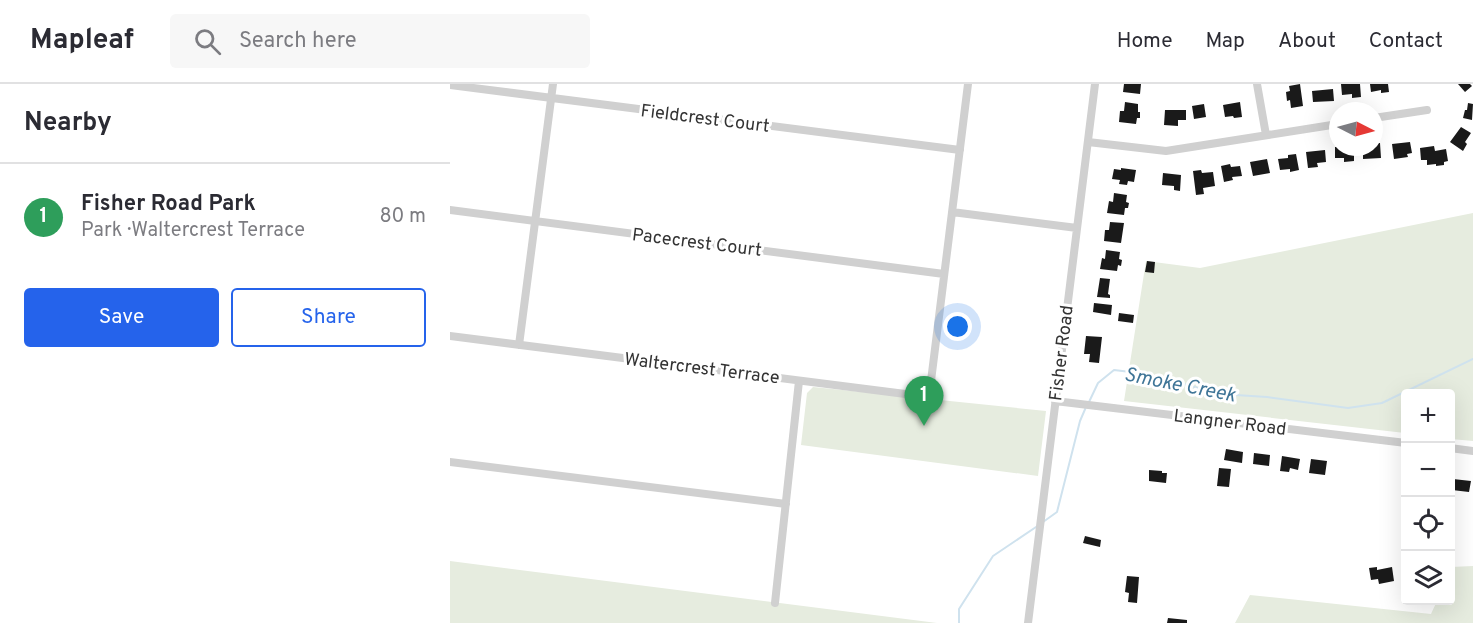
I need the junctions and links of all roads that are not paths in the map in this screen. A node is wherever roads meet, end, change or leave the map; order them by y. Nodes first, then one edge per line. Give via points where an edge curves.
1 (553, 84) edge
2 (968, 84) edge
3 (1095, 84) edge
4 (1257, 84) edge
5 (450, 85) edge
6 (551, 98) junction
7 (1427, 110) dead end
8 (1383, 117) edge
9 (1329, 125) edge
10 (1266, 135) junction
11 (1088, 142) junction
12 (960, 150) junction
13 (450, 210) edge
14 (952, 212) junction
15 (536, 222) junction
16 (1077, 228) junction
17 (944, 274) junction
18 (450, 336) edge
19 (519, 345) junction
20 (800, 381) junction
21 (1055, 401) junction
22 (1401, 442) edge
23 (1455, 449) edge
24 (1473, 451) edge
25 (450, 462) edge
26 (786, 504) junction
27 (775, 603) dead end
28 (1028, 623) edge

1 - 6 street
2 - 12 street
3 - 11 street, Fisher Road
4 - 10 street
5 - 6 street, Fieldcrest Court
6 - 12 street, Fieldcrest Court
6 - 15 street
7 - 8 street
9 - 10 street
10 - 11 street via 1166,151
11 - 16 street, Fisher Road
12 - 14 street
13 - 15 street, Pacecrest Court
14 - 16 street
14 - 17 street
15 - 17 street, Pacecrest Court
15 - 19 street
16 - 21 street, Fisher Road
17 - 20 street, Waltercrest Terrace via 928,398
18 - 19 street, Waltercrest Terrace
19 - 20 street, Waltercrest Terrace
20 - 26 street
21 - 22 street, Langner Road
21 - 28 street, Fisher Road
23 - 24 street
25 - 26 street
26 - 27 street

